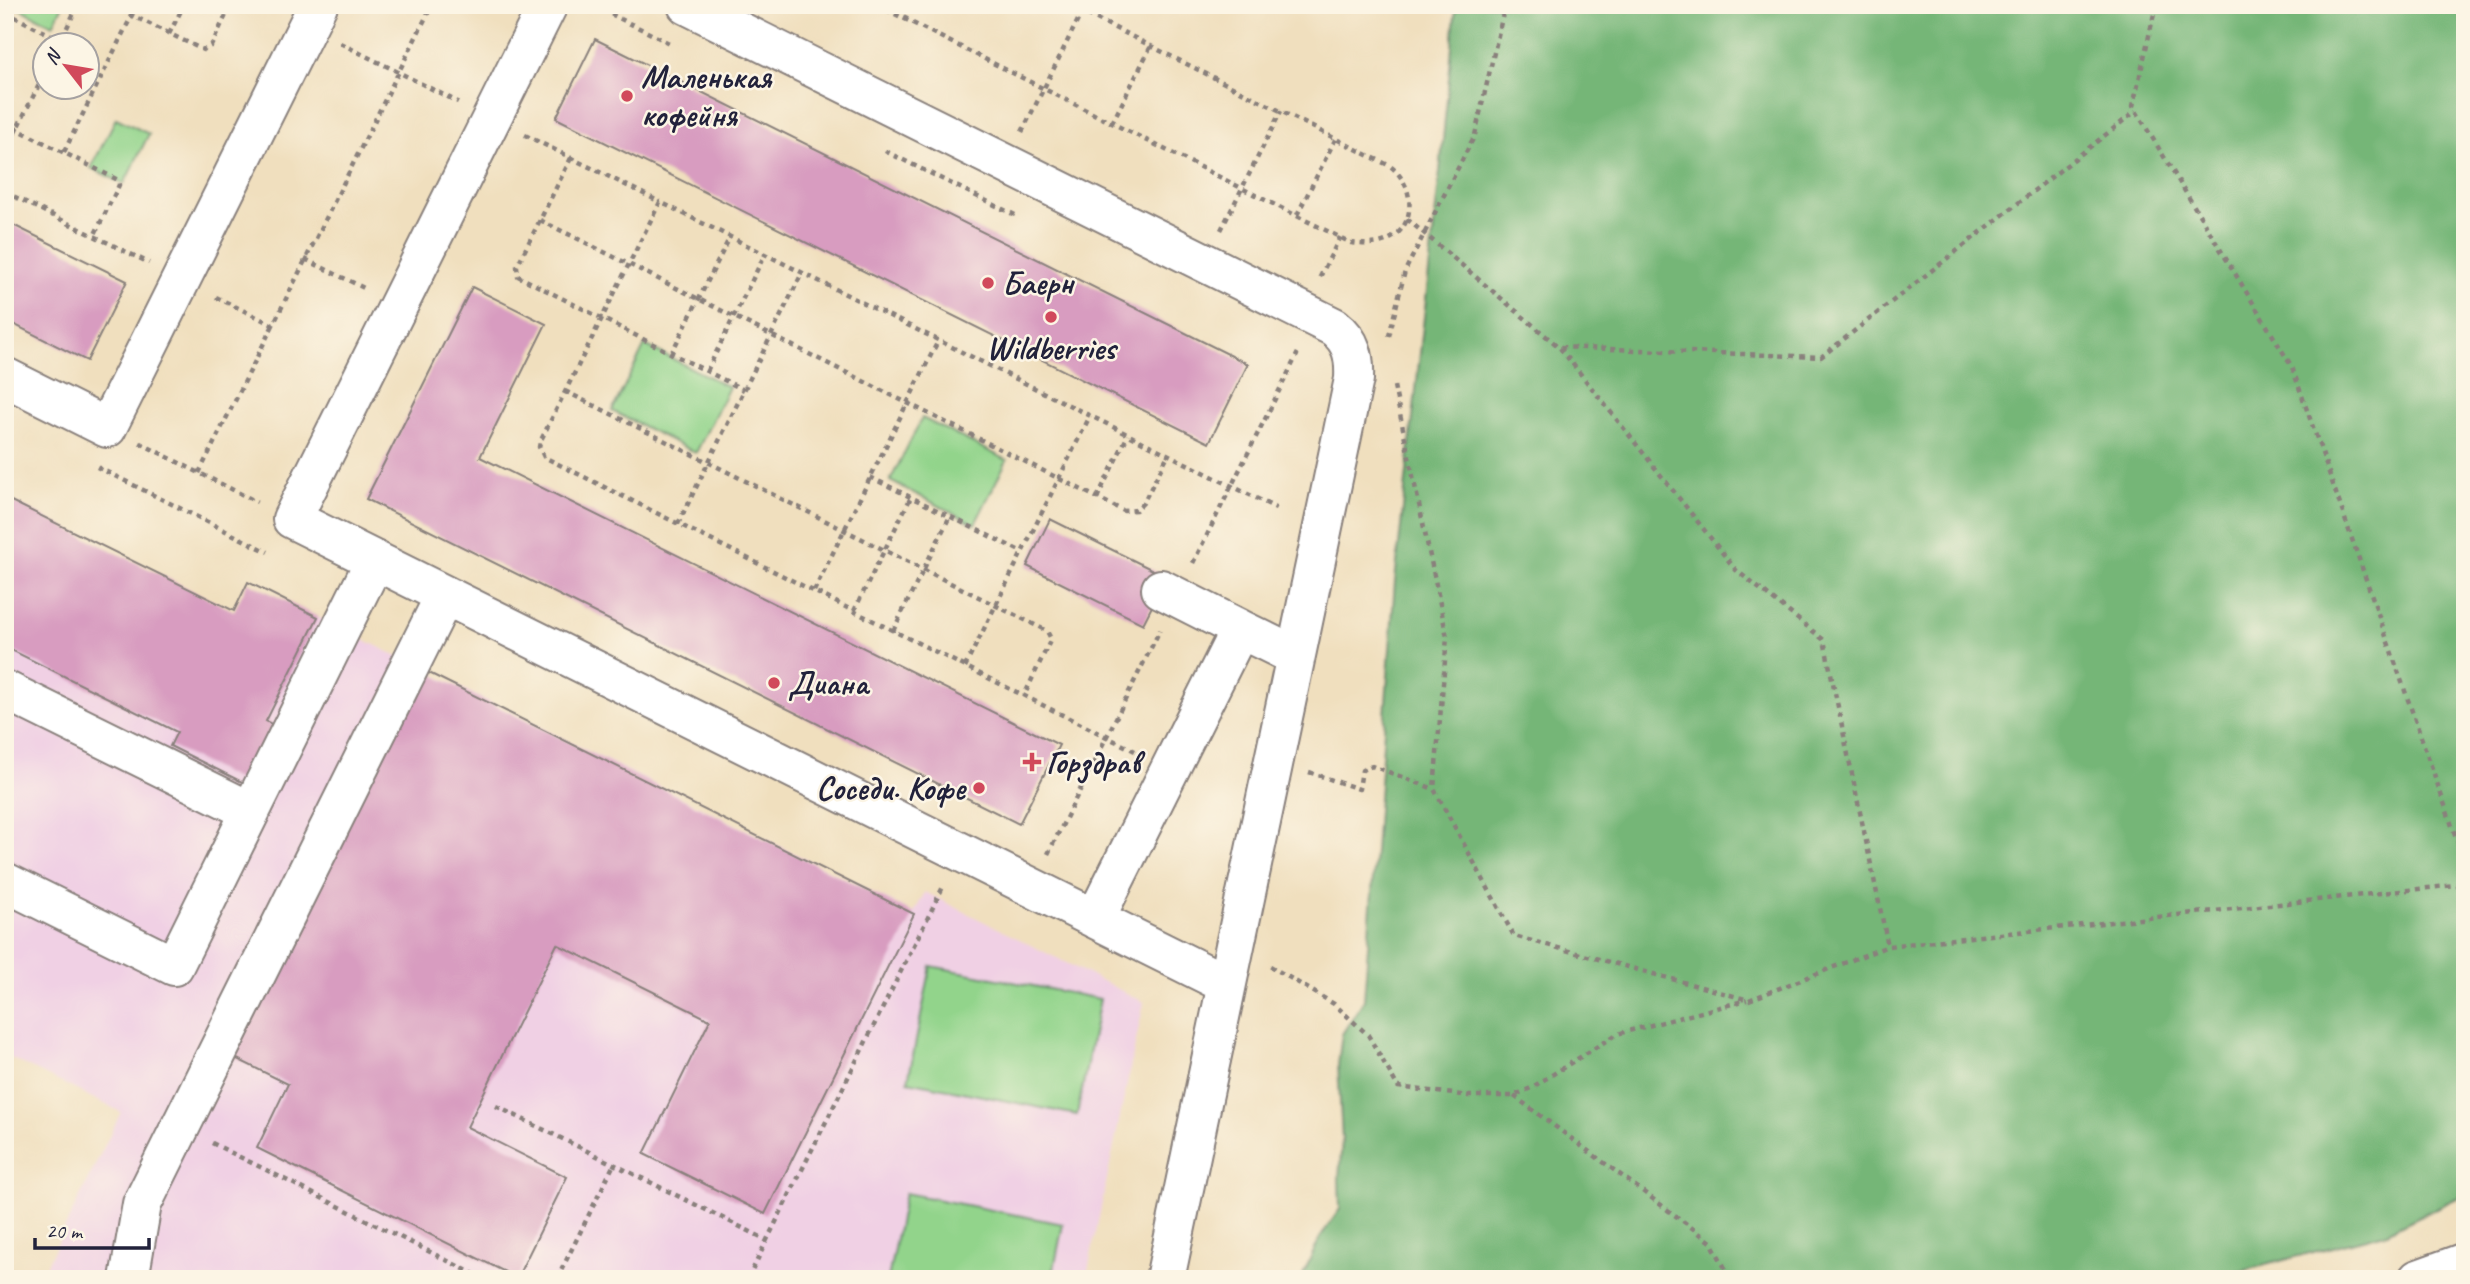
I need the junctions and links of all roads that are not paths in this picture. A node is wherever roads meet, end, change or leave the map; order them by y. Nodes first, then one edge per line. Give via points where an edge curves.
1 (548, 5) edge
2 (687, 5) edge
3 (312, 16) edge
4 (5, 377) edge
5 (375, 560) junction
6 (445, 595) junction
7 (1155, 601) dead end
8 (1234, 640) junction
9 (1295, 656) junction
10 (5, 690) edge
11 (250, 811) junction
12 (5, 883) edge
13 (1096, 919) junction
14 (1226, 984) junction
15 (2465, 1262) edge
16 (129, 1279) edge
17 (1165, 1279) edge
18 (2418, 1279) edge

1 - 5 street via 292,519
2 - 9 street via 1345,335 1355,362 1354,379
3 - 4 street via 107,428
5 - 6 street
5 - 11 street
6 - 13 street
6 - 16 street via 142,1204
7 - 8 street
8 - 9 street
8 - 13 street
9 - 14 street
10 - 11 street
11 - 12 street via 174,966
13 - 14 street
14 - 17 street
15 - 18 street

